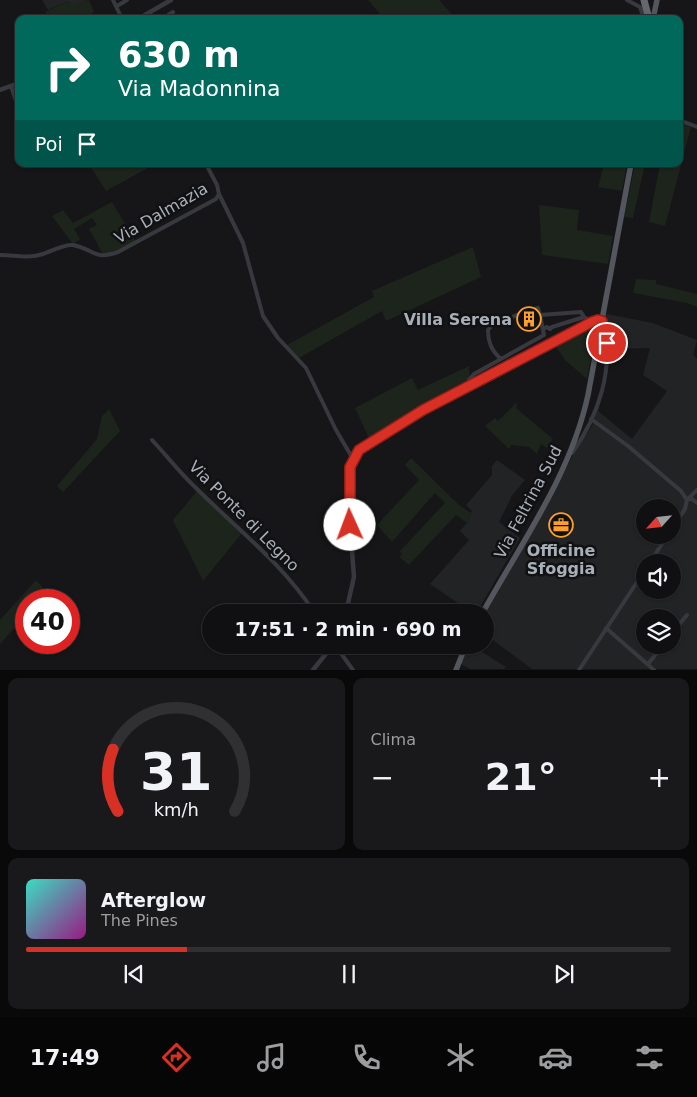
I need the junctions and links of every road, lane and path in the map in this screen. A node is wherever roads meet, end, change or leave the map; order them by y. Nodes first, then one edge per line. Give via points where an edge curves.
1 (113, 0) edge
2 (127, 0) edge
3 (171, 0) edge
4 (627, 0) edge
5 (644, 0) edge
6 (653, 0) edge
7 (657, 0) edge
8 (117, 6) junction
9 (156, 8) junction
10 (173, 12) dead end
11 (120, 15) edge
12 (145, 15) edge
13 (160, 15) edge
14 (168, 15) edge
15 (643, 15) edge
16 (650, 15) edge
17 (651, 15) edge
18 (652, 15) edge
19 (15, 84) edge
20 (11, 86) junction
21 (0, 90) edge
22 (15, 98) edge
23 (683, 122) edge
24 (697, 127) edge
25 (208, 167) edge
26 (630, 167) edge
27 (220, 194) junction
28 (0, 255) edge
29 (540, 315) junction
30 (584, 318) junction
31 (592, 322) junction
32 (602, 322) junction
33 (547, 328) junction
34 (501, 359) junction
35 (469, 380) dead end
36 (592, 418) junction
37 (152, 440) dead end
38 (569, 456) junction
39 (353, 459) junction
40 (697, 490) edge
41 (687, 500) junction
42 (697, 502) edge
43 (681, 515) edge
44 (636, 583) edge
45 (308, 604) edge
46 (348, 604) edge
47 (488, 604) edge
48 (687, 615) dead end
49 (681, 622) edge
50 (606, 628) junction
51 (327, 654) edge
52 (341, 654) edge
53 (462, 654) edge
54 (656, 654) edge
55 (648, 664) junction
56 (314, 670) edge
57 (353, 670) edge
58 (456, 670) edge
59 (579, 670) edge
60 (654, 670) edge

1 - 8 street
2 - 8 street
3 - 9 street
4 - 15 street via 640,7
5 - 16 highway
6 - 17 main road
7 - 18 main road
8 - 11 street
9 - 12 street
9 - 13 street
10 - 14 street
19 - 20 street
20 - 21 street
20 - 22 street
23 - 24 street
25 - 27 street, Via Dalmazia
26 - 32 main road, Via Feltrina Sud
27 - 28 street, Via Dalmazia via 213,201 108,256 99,256 70,245 33,257
27 - 39 street, Via Dalmazia via 243,243 262,312 278,338 306,368
29 - 30 street via 582,312
29 - 33 street
29 - 34 street via 538,308 524,312 488,330 491,347
30 - 31 street
30 - 33 street
31 - 32 street
31 - 39 street via 423,410 368,443
32 - 36 street via 608,350 605,381
32 - 38 main road, Via Feltrina Sud via 585,411
33 - 34 street via 544,335
34 - 35 street
36 - 38 street
36 - 41 street via 681,491
37 - 45 street, Via Ponte di Legno via 194,486 280,567
38 - 47 main road, Via Feltrina Sud via 554,489
39 - 46 street via 349,494 354,577
40 - 41 street
41 - 42 street
41 - 43 street
44 - 50 street
48 - 49 street
50 - 55 street
50 - 59 street
51 - 56 street
52 - 57 street
53 - 58 main road
54 - 55 street
55 - 60 street

